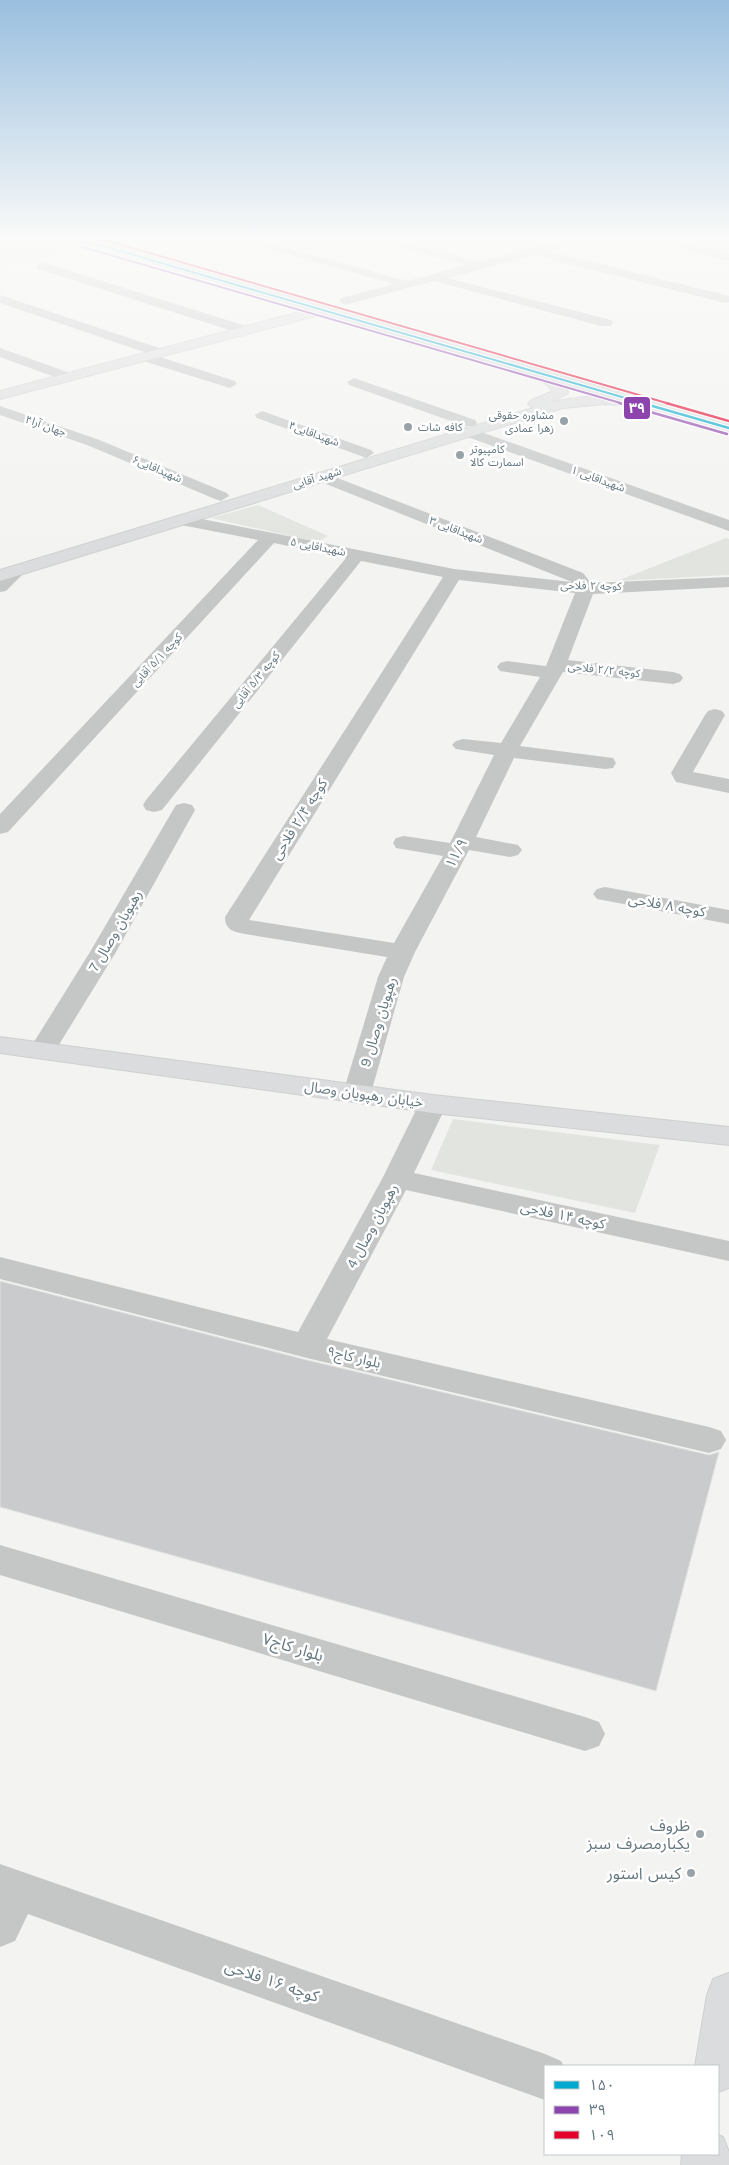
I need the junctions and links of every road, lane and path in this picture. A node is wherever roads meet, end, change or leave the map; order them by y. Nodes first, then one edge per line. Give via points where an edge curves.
1 (125, 341) edge
2 (204, 341) edge
3 (429, 341) edge
4 (486, 341) edge
5 (0, 352) edge
6 (160, 353) junction
7 (145, 357) junction
8 (542, 374) junction
9 (68, 377) junction
10 (354, 382) dead end
11 (230, 384) dead end
12 (0, 395) edge
13 (556, 396) junction
14 (573, 402) junction
15 (638, 402) junction
16 (0, 410) edge
17 (729, 410) edge
18 (262, 415) dead end
19 (473, 428) junction
20 (729, 428) edge
21 (92, 442) joint
22 (366, 453) junction
23 (322, 477) junction
24 (221, 496) junction
25 (182, 520) junction
26 (729, 526) edge
27 (270, 538) junction
28 (357, 555) junction
29 (0, 562) edge
30 (8, 573) edge
31 (454, 574) junction
32 (729, 582) edge
33 (0, 587) edge
34 (586, 588) junction
35 (507, 667) dead end
36 (554, 669) junction
37 (673, 678) dead end
38 (715, 715) dead end
39 (464, 745) dead end
40 (506, 752) junction
41 (605, 763) dead end
42 (729, 786) edge
43 (154, 805) dead end
44 (184, 810) dead end
45 (0, 828) edge
46 (404, 843) dead end
47 (460, 847) junction
48 (510, 850) dead end
49 (605, 894) dead end
50 (729, 917) edge
51 (402, 952) junction
52 (0, 1045) edge
53 (42, 1050) junction
54 (357, 1093) junction
55 (433, 1104) junction
56 (729, 1136) edge
57 (397, 1179) junction
58 (729, 1250) edge
59 (0, 1268) edge
60 (307, 1346) junction
61 (709, 1440) dead end
62 (0, 1560) edge
63 (585, 1734) dead end
64 (6, 1900) edge
65 (729, 1996) edge
66 (719, 2065) edge
67 (544, 2077) edge

1 - 6 street
2 - 6 main road
3 - 8 main road
4 - 17 main road
5 - 9 street
6 - 7 main road
7 - 9 main road
7 - 11 street
8 - 13 main road via 560,388 561,394
8 - 15 main road
9 - 12 main road
10 - 19 street, ۱ شهیداقایی
13 - 14 main road via 573,398
13 - 19 main road, شهید آقایی
14 - 15 main road, شهید آقایی
14 - 19 main road, شهید آقایی
15 - 20 main road
16 - 21 street, جهان آرا۳
18 - 22 street, شهیداقایی۴
19 - 22 main road, شهید آقایی
19 - 23 main road, شهید آقایی
19 - 26 street, ۱ شهیداقایی
21 - 24 street, شهیداقایی۶
22 - 24 main road, شهید آقایی
23 - 25 main road, شهید آقایی
23 - 34 street, ۳ شهیداقایی via 577,577
24 - 29 main road, شهید آقایی
25 - 27 street, ۵ شهیداقایی
25 - 30 main road, شهید آقایی
27 - 28 street, ۵ شهیداقایی
27 - 45 street, کوچه ۵/۱ آقایی
28 - 31 street, ۵ شهیداقایی
28 - 43 street, کوچه ۵/۳ آقایی
30 - 33 street
31 - 34 street, کوچه ۲ فلاحی
31 - 51 street, کوچه ۲/۴ فلاحی via 237,917 237,924 245,927
32 - 34 street, کوچه ۲ فلاحی
34 - 36 street, کوچه ۲/۲ فلاحی
35 - 36 street
36 - 37 street, کوچه ۲/۲ فلاحی
36 - 40 street, ۱۱/۹
38 - 42 street via 682,773 684,777
39 - 40 street
40 - 41 street
40 - 47 street, ۱۱/۹
44 - 53 street, 7 رهپویان وصال via 103,952
46 - 47 street
47 - 48 street
47 - 51 street, ۱۱/۹
49 - 50 street, کوچه ۸ فلاحی
51 - 54 street, 9 رهپویان وصال
52 - 53 main road, خیابان رهپویان وصال
53 - 54 main road, خیابان رهپویان وصال
54 - 55 main road, خیابان رهپویان وصال
55 - 56 main road, خیابان رهپویان وصال
55 - 57 street, 4 رهپویان وصال
57 - 58 street, کوچه ۱۴ فلاحی
57 - 60 street, 4 رهپویان وصال
59 - 60 street, بلوار کاج۹
60 - 61 street, بلوار کاج۹
62 - 63 street, بلوار کاج۷
64 - 67 street, کوچه ۱۶ فلاحی
65 - 66 main road

